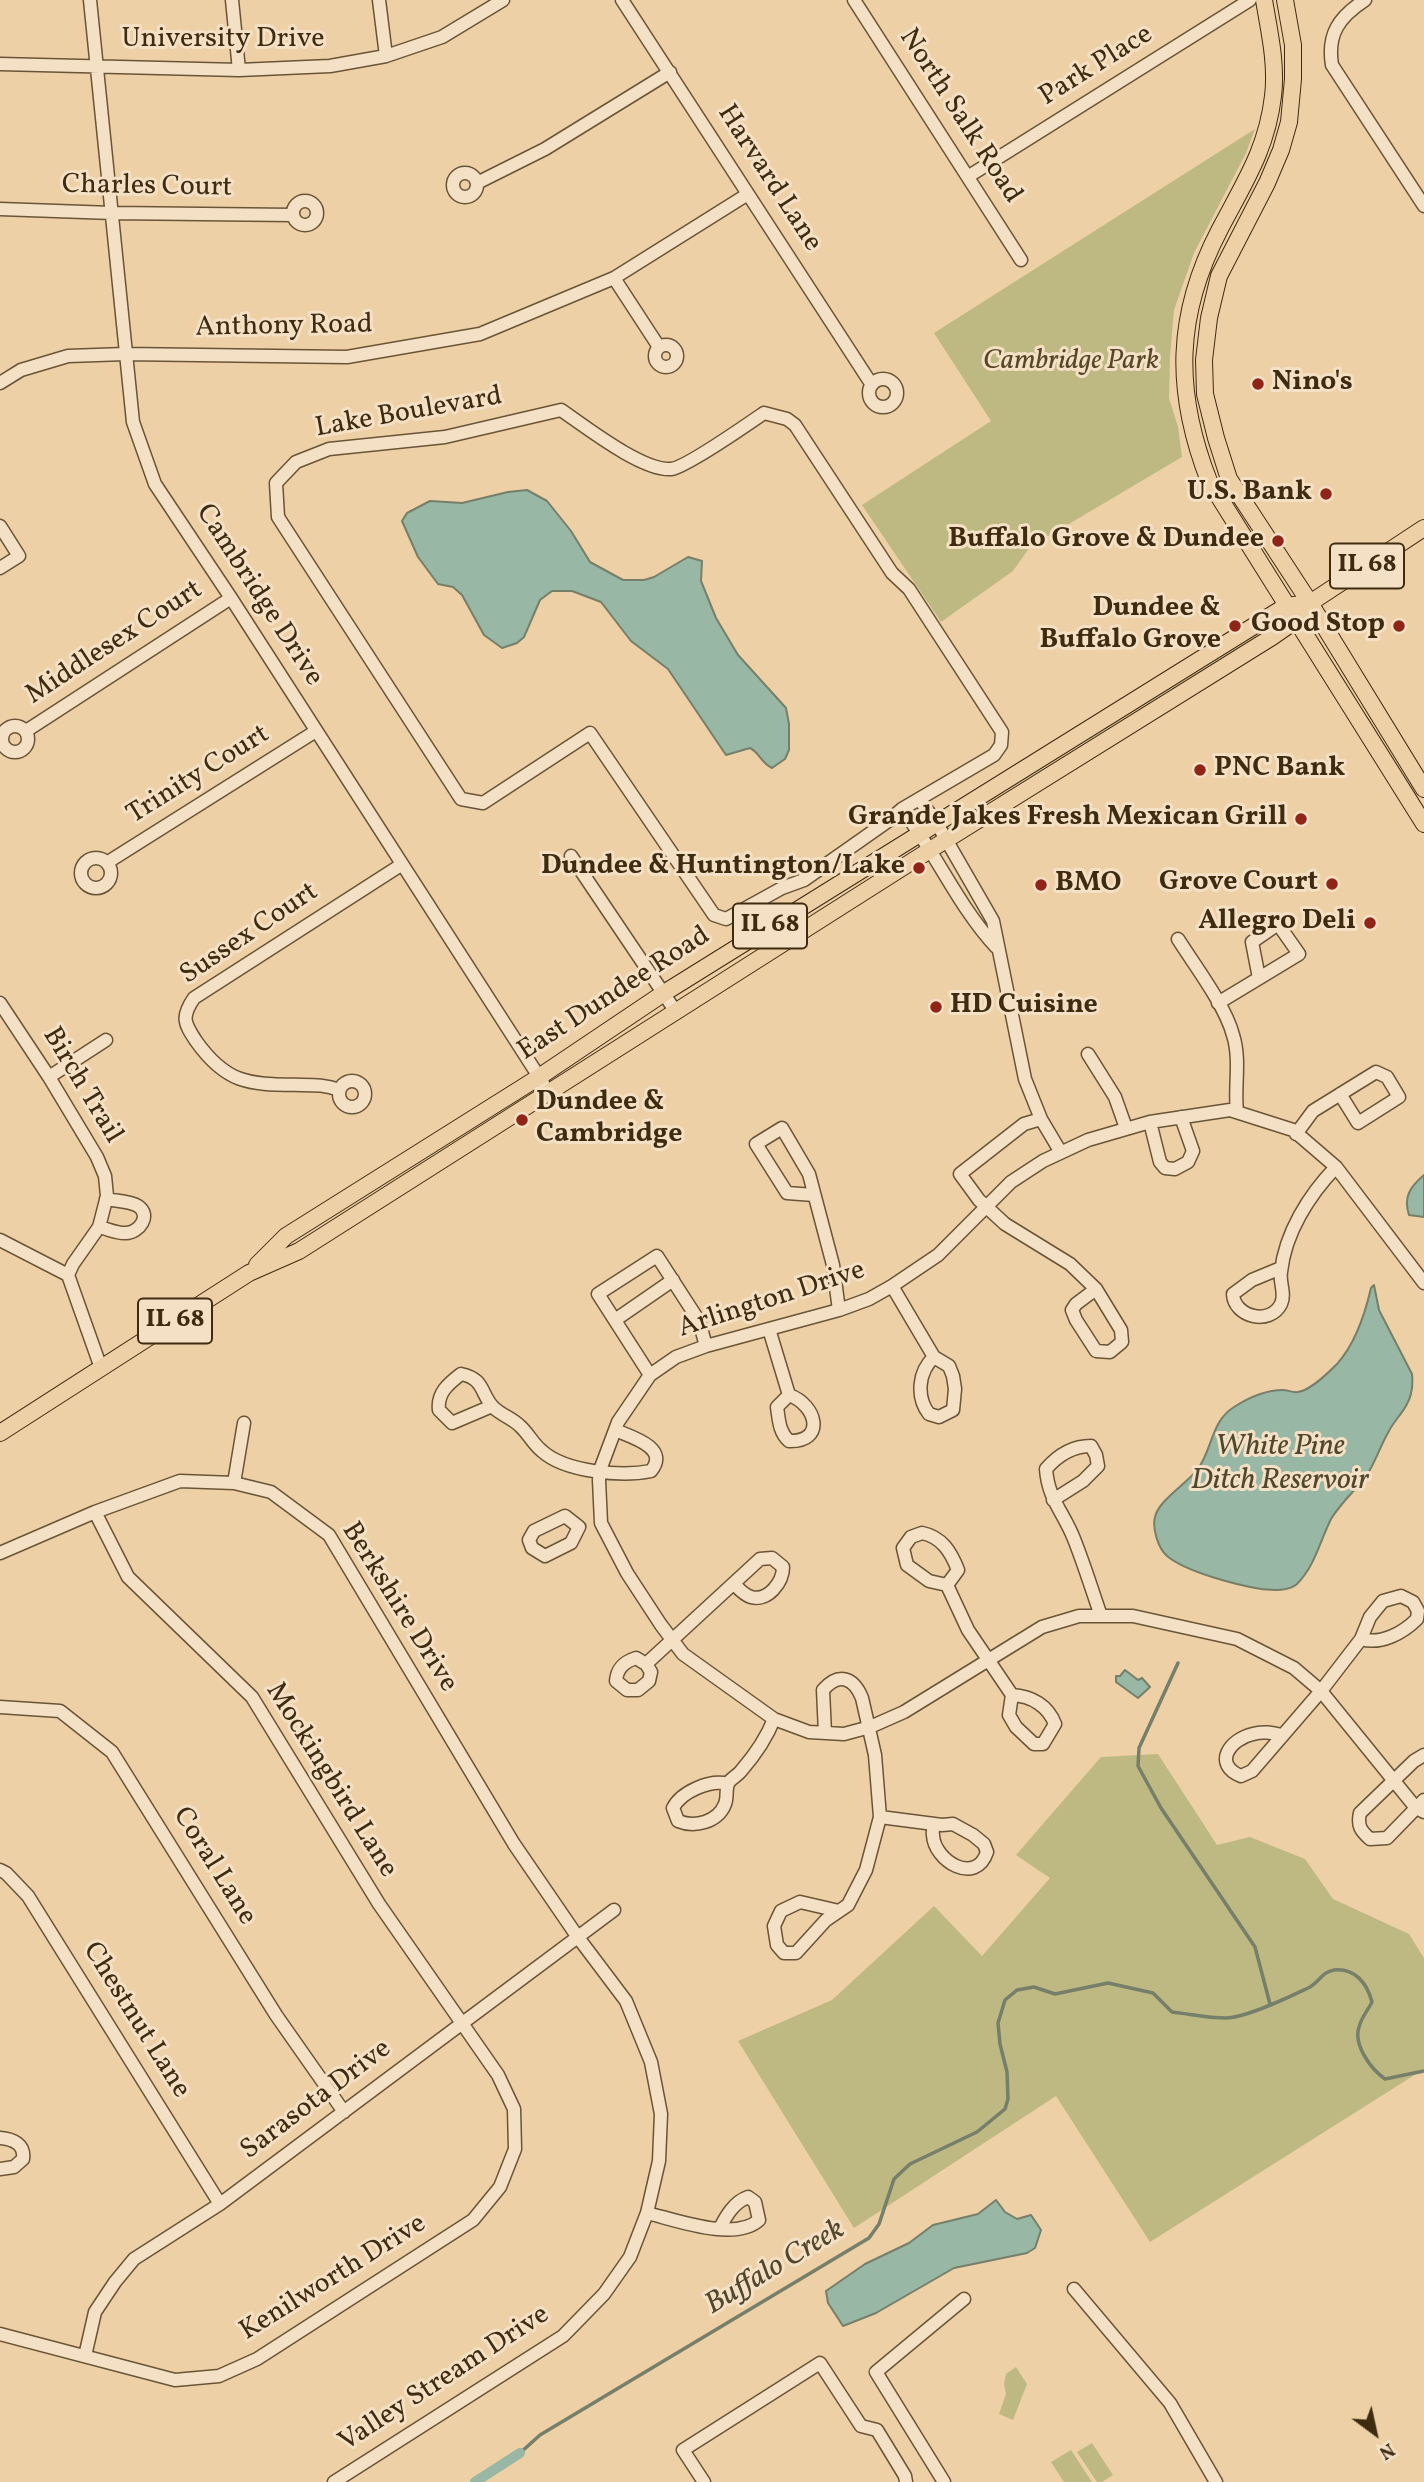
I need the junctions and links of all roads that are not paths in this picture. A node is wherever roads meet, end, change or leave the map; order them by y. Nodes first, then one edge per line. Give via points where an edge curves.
1 (90, 0) edge
2 (232, 0) edge
3 (379, 0) edge
4 (503, 0) edge
5 (622, 0) edge
6 (854, 0) edge
7 (1250, 0) edge
8 (1264, 0) edge
9 (1285, 0) edge
10 (1365, 0) edge
11 (386, 56) junction
12 (0, 64) edge
13 (96, 66) junction
14 (239, 70) junction
15 (670, 72) junction
16 (969, 176) junction
17 (477, 183) dead end
18 (748, 194) junction
19 (1424, 206) edge
20 (0, 209) edge
21 (112, 213) junction
22 (293, 215) dead end
23 (1021, 260) dead end
24 (614, 278) junction
25 (659, 347) dead end
26 (125, 354) junction
27 (0, 383) edge
28 (872, 385) dead end
29 (0, 526) edge
30 (1424, 528) edge
31 (0, 568) edge
32 (231, 598) junction
33 (1310, 603) junction
34 (1286, 606) junction
35 (1295, 621) junction
36 (26, 731) dead end
37 (316, 731) junction
38 (1424, 789) edge
39 (919, 799) junction
40 (902, 809) junction
41 (936, 822) junction
42 (1424, 824) edge
43 (920, 833) junction
44 (946, 839) junction
45 (930, 850) junction
46 (571, 856) dead end
47 (108, 862) dead end
48 (401, 865) junction
49 (1178, 939) dead end
50 (997, 947) junction
51 (1259, 978) dead end
52 (664, 993) junction
53 (0, 1003) edge
54 (1217, 1003) junction
55 (676, 1012) junction
56 (106, 1040) dead end
57 (1088, 1054) dead end
58 (49, 1077) junction
59 (539, 1077) junction
60 (340, 1090) dead end
61 (549, 1092) junction
62 (1340, 1094) junction
63 (1237, 1112) junction
64 (1181, 1117) junction
65 (1041, 1119) junction
66 (1150, 1122) junction
67 (1125, 1128) junction
68 (1296, 1134) junction
69 (1060, 1152) junction
70 (1336, 1167) junction
71 (814, 1195) junction
72 (106, 1199) junction
73 (986, 1206) junction
74 (100, 1227) junction
75 (0, 1240) edge
76 (1281, 1268) junction
77 (249, 1273) junction
78 (68, 1275) junction
79 (1423, 1279) edge
80 (673, 1280) junction
81 (892, 1286) junction
82 (1096, 1289) junction
83 (839, 1310) junction
84 (615, 1320) junction
85 (769, 1329) junction
86 (706, 1346) junction
87 (934, 1357) dead end
88 (101, 1368) junction
89 (650, 1375) junction
90 (789, 1395) dead end
91 (492, 1406) junction
92 (244, 1423) dead end
93 (615, 1430) junction
94 (0, 1433) edge
95 (600, 1470) junction
96 (234, 1483) junction
97 (1053, 1500) junction
98 (95, 1512) junction
99 (601, 1523) junction
100 (579, 1527) dead end
101 (0, 1553) edge
102 (734, 1584) dead end
103 (947, 1585) junction
104 (1101, 1616) junction
105 (1361, 1639) junction
106 (672, 1640) junction
107 (990, 1661) junction
108 (646, 1664) dead end
109 (1321, 1691) junction
110 (1012, 1695) dead end
111 (0, 1707) edge
112 (774, 1719) junction
113 (870, 1727) junction
114 (825, 1733) junction
115 (1282, 1735) dead end
116 (1424, 1755) edge
117 (1394, 1782) junction
118 (728, 1784) dead end
119 (1421, 1807) edge
120 (880, 1817) junction
121 (934, 1824) junction
122 (0, 1870) edge
123 (614, 1910) dead end
124 (839, 1911) junction
125 (577, 1936) junction
126 (461, 2023) junction
127 (344, 2112) junction
128 (0, 2138) edge
129 (0, 2169) edge
130 (220, 2204) junction
131 (647, 2213) junction
132 (720, 2228) dead end
133 (1074, 2289) dead end
134 (964, 2299) dead end
135 (0, 2334) edge
136 (85, 2356) junction
137 (334, 2482) edge
138 (704, 2482) edge
139 (906, 2482) edge
140 (944, 2482) edge
141 (1216, 2482) edge

1 - 13 street, Cambridge Drive
2 - 14 street
3 - 11 street
4 - 11 street, University Drive via 442,37
5 - 15 street, Harvard Lane
6 - 16 street, North Salk Road
7 - 16 street, Park Place
8 - 34 main road via 1273,94 1266,131 1258,158 1207,259 1189,312 1184,354 1186,407 1209,481
9 - 33 main road via 1293,45 1289,122 1267,183 1219,276 1204,371 1208,405 1229,479
10 - 19 street via 1349,10 1334,32 1329,47 1332,65
11 - 14 street, University Drive via 330,66
12 - 13 street, University Drive
13 - 14 street, University Drive
13 - 21 street, Cambridge Drive
15 - 17 street via 545,149
15 - 18 street, Harvard Lane
16 - 23 street, North Salk Road
18 - 24 street, Anthony Road
18 - 28 street, Harvard Lane
20 - 21 street, Charles Court
21 - 22 street, Charles Court
21 - 26 street, Cambridge Drive
24 - 25 street
24 - 26 street, Anthony Road via 480,334 347,357
26 - 27 street, Anthony Road via 68,356 22,370
26 - 32 street, Cambridge Drive via 133,422 155,484
29 - 31 street via 19,556
30 - 33 main road, IL 68
32 - 36 street, Middlesex Court
32 - 37 street, Cambridge Drive
33 - 34 main road, East Dundee Road / IL 68
33 - 35 main road, East Dundee Road / IL 68
33 - 38 main road
34 - 35 main road
34 - 41 main road, East Dundee Road / IL 68
35 - 42 main road
35 - 44 main road, East Dundee Road / IL 68
37 - 47 street, Trinity Court
37 - 48 street, Cambridge Drive
39 - 40 street, Lake Boulevard
39 - 40 street, Lake Boulevard via 994,755 1002,732 909,589 892,573 787,419 764,413 673,469 655,468 561,411 445,437 329,449 296,461 275,483 278,517 461,799 483,803 590,733 715,915 726,919 804,880
39 - 41 street
40 - 43 street
41 - 43 main road, East Dundee Road / IL 68
41 - 44 street
43 - 45 street
43 - 52 main road, East Dundee Road / IL 68
44 - 45 main road, East Dundee Road / IL 68
44 - 50 street via 993,921
45 - 50 street via 980,929
45 - 55 main road, East Dundee Road / IL 68
46 - 52 street
48 - 59 street, Cambridge Drive
48 - 60 street, Sussex Court via 194,998 186,1010 184,1020 193,1036 229,1076
49 - 54 street
50 - 65 street via 1025,1079
51 - 54 street
52 - 55 street
52 - 59 main road, East Dundee Road / IL 68
53 - 58 street, Birch Trail
54 - 63 street via 1233,1034
55 - 61 main road, East Dundee Road / IL 68
56 - 58 street
57 - 67 street via 1115,1097
58 - 72 street, Birch Trail via 97,1157 105,1176
59 - 61 street, Cambridge Drive
59 - 77 main road, East Dundee Road / IL 68 via 286,1236
61 - 77 main road, East Dundee Road / IL 68 via 299,1251
62 - 62 street via 1358,1123 1399,1097 1387,1077 1376,1072
62 - 68 street via 1313,1111
63 - 64 street, Arlington Drive
63 - 68 street, Arlington Drive
64 - 66 street, Arlington Drive
64 - 66 street via 1193,1151 1188,1162 1175,1169 1160,1162
65 - 69 street
65 - 73 street via 1024,1124 960,1174
66 - 67 street, Arlington Drive
67 - 69 street, Arlington Drive
68 - 70 street, Arlington Drive
69 - 73 street, Arlington Drive via 1010,1182
70 - 76 street via 1315,1189 1285,1248
70 - 79 street, Arlington Drive
71 - 71 street via 808,1174 782,1128 756,1144 787,1193
71 - 83 street via 833,1265
72 - 74 street, Birch Trail
72 - 74 street via 137,1206 144,1217 136,1231 124,1234
73 - 81 street, Arlington Drive via 938,1255
73 - 82 street via 1005,1224 1070,1264
74 - 78 street, Birch Trail
75 - 78 street
76 - 76 street via 1233,1294 1233,1303 1243,1314 1262,1317 1276,1311 1282,1303
77 - 88 main road, IL 68
78 - 88 street
80 - 84 street
80 - 84 street via 657,1256 598,1294
80 - 86 street via 699,1321
81 - 83 street, Arlington Drive
81 - 87 street
82 - 82 street via 1072,1310 1096,1351 1111,1352 1122,1342 1121,1330
83 - 85 street, Arlington Drive
84 - 89 street
85 - 86 street, Arlington Drive
85 - 90 street
86 - 89 street, Arlington Drive via 676,1357
88 - 94 main road, IL 68
89 - 93 street, Arlington Drive
91 - 91 street via 474,1377 461,1374 447,1384 438,1399 439,1410 452,1423
91 - 95 street via 519,1424 542,1451 564,1464
92 - 96 street
93 - 95 street, Arlington Drive
93 - 95 street via 651,1446 657,1464 652,1471 632,1475
95 - 99 street, Arlington Drive
96 - 98 street, Berkshire Drive via 180,1481
96 - 125 street, Berkshire Drive via 271,1492 329,1535 507,1832
97 - 97 street via 1098,1466 1091,1446 1077,1446 1046,1469
97 - 104 street via 1073,1537
98 - 101 street, Berkshire Drive
98 - 126 street, Mockingbird Lane via 128,1577 253,1697 379,1904
99 - 100 street
99 - 106 street, Arlington Drive via 627,1573
102 - 106 street
103 - 103 street via 958,1570 953,1556 934,1535 911,1536 903,1548 907,1565 929,1581
103 - 107 street via 968,1630
104 - 107 street, Arlington Drive via 1079,1616 1042,1627
104 - 109 street, Arlington Drive via 1133,1616 1237,1639 1294,1668
105 - 105 street via 1397,1634 1417,1619 1413,1602 1401,1596 1383,1601 1370,1616
105 - 109 street
106 - 108 street
106 - 112 street, Arlington Drive via 683,1654
107 - 110 street
107 - 113 street, Arlington Drive
109 - 115 street
109 - 117 street, Arlington Drive
111 - 127 street, Coral Lane via 60,1712 112,1752 276,2015
112 - 114 street, Arlington Drive
112 - 118 street
113 - 114 street, Arlington Drive via 844,1734
113 - 114 street via 859,1690 841,1678 823,1690
113 - 120 street
116 - 117 street
117 - 119 street, Arlington Drive
117 - 119 street via 1360,1813 1358,1822 1370,1839 1387,1838
120 - 121 street
120 - 124 street via 866,1870 848,1905
121 - 121 street via 932,1836 942,1856 965,1869 977,1869 984,1862 988,1852 973,1835 953,1824
122 - 130 street, Chestnut Lane via 28,1896
123 - 125 street, Sarasota Drive
124 - 124 street via 800,1902 781,1911 774,1926 777,1945 784,1953 796,1954
125 - 126 street, Sarasota Drive
125 - 131 street, Valley Stream Drive via 626,2001 651,2062 661,2115 659,2161
126 - 127 street, Sarasota Drive
126 - 136 street, Kenilworth Drive via 498,2075 514,2109 515,2149 500,2187 472,2220 257,2359 219,2376 175,2380
127 - 130 street, Sarasota Drive
128 - 129 street via 16,2142 24,2153 15,2166
130 - 136 street, Sarasota Drive via 134,2259 96,2312
131 - 132 street
131 - 137 street, Valley Stream Drive via 630,2257 604,2294 563,2336
133 - 141 street via 1170,2403
134 - 140 street via 876,2372
135 - 136 street, Kenilworth Drive
138 - 139 street via 683,2450 820,2363 861,2426 877,2430

